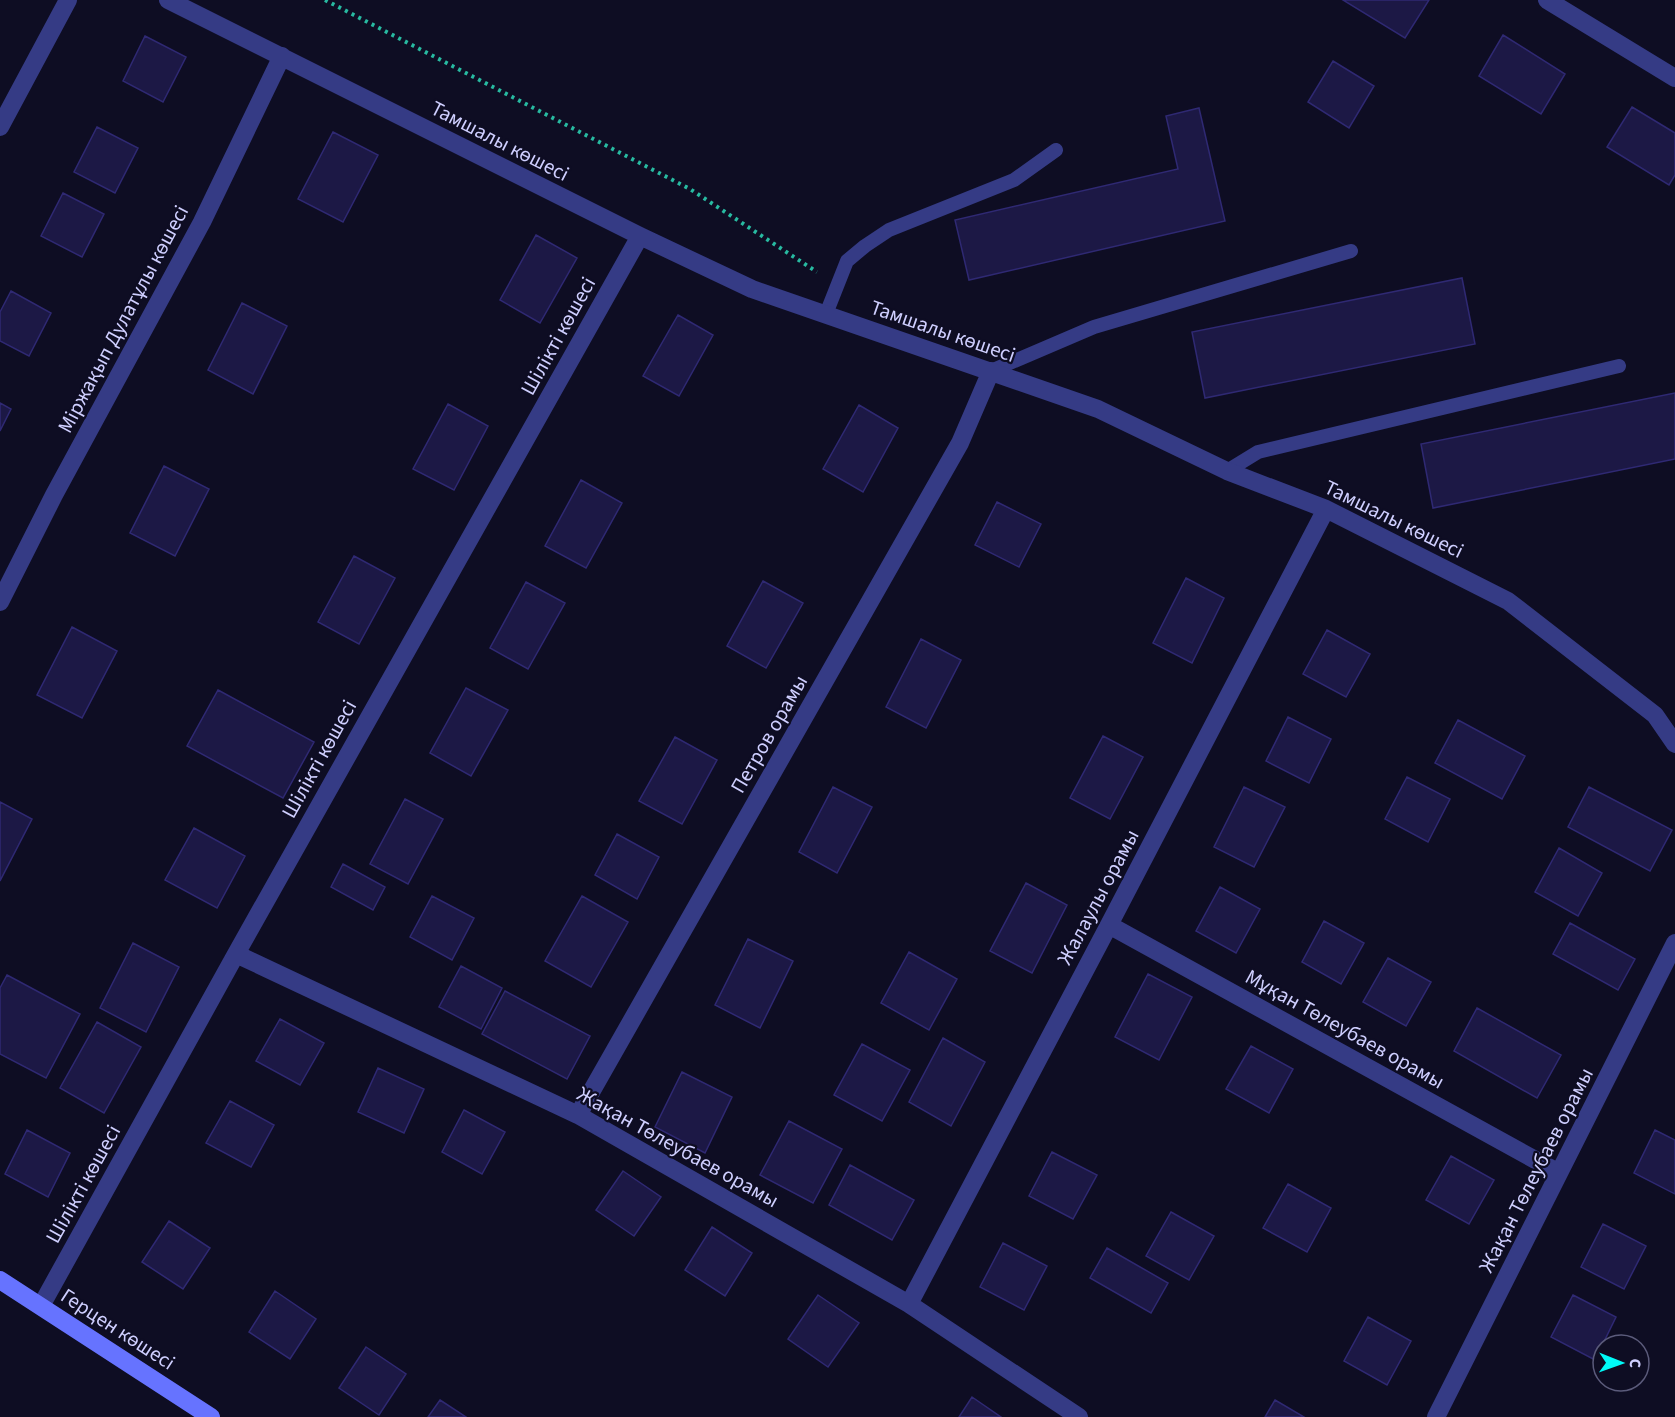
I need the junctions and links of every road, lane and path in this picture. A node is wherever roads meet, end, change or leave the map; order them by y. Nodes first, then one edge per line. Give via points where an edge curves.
1 (69, 0) edge
2 (168, 0) edge
3 (325, 0) edge
4 (1547, 0) edge
5 (282, 56) junction
6 (1675, 78) edge
7 (0, 127) edge
8 (1056, 150) dead end
9 (640, 236) junction
10 (1351, 251) dead end
11 (838, 286) junction
12 (826, 314) junction
13 (1618, 366) dead end
14 (991, 371) junction
15 (1227, 471) junction
16 (1326, 509) junction
17 (0, 602) edge
18 (1675, 744) edge
19 (1109, 925) junction
20 (1675, 943) edge
21 (236, 954) junction
22 (578, 1115) junction
23 (1559, 1173) junction
24 (0, 1280) edge
25 (909, 1304) junction
26 (41, 1306) junction
27 (211, 1417) edge
28 (1078, 1417) edge
29 (1436, 1417) edge

1 - 7 street
2 - 5 street, Тамшалы көшесі
3 - 11 path via 690,189
4 - 6 street
5 - 9 street, Тамшалы көшесі
5 - 17 street, Міржақып Дулатұлы көшесі via 202,222
8 - 11 lane via 1014,180 889,230 847,261
9 - 12 street, Тамшалы көшесі via 752,289
9 - 21 street, Шілікті көшесі
10 - 14 lane via 1094,327
11 - 12 lane
12 - 14 street, Тамшалы көшесі
13 - 15 lane via 1258,452
14 - 15 street, Тамшалы көшесі via 1098,409
14 - 22 street, Петров орамы via 960,443
15 - 16 street, Тамшалы көшесі
16 - 18 street, Тамшалы көшесі via 1508,601 1655,715
16 - 19 street, Жалаулы орамы
19 - 23 street, Мұқан Төлеубаев орамы
19 - 25 street, Жалаулы орамы
20 - 23 street, Жақан Төлеубаев орамы
21 - 22 street, Жақан Төлеубаев орамы
21 - 26 street, Шілікті көшесі
22 - 25 street, Жақан Төлеубаев орамы
23 - 29 street, Жақан Төлеубаев орамы
24 - 26 street, Герцен көшесі
25 - 28 street, Жақан Төлеубаев орамы
26 - 27 street, Герцен көшесі

